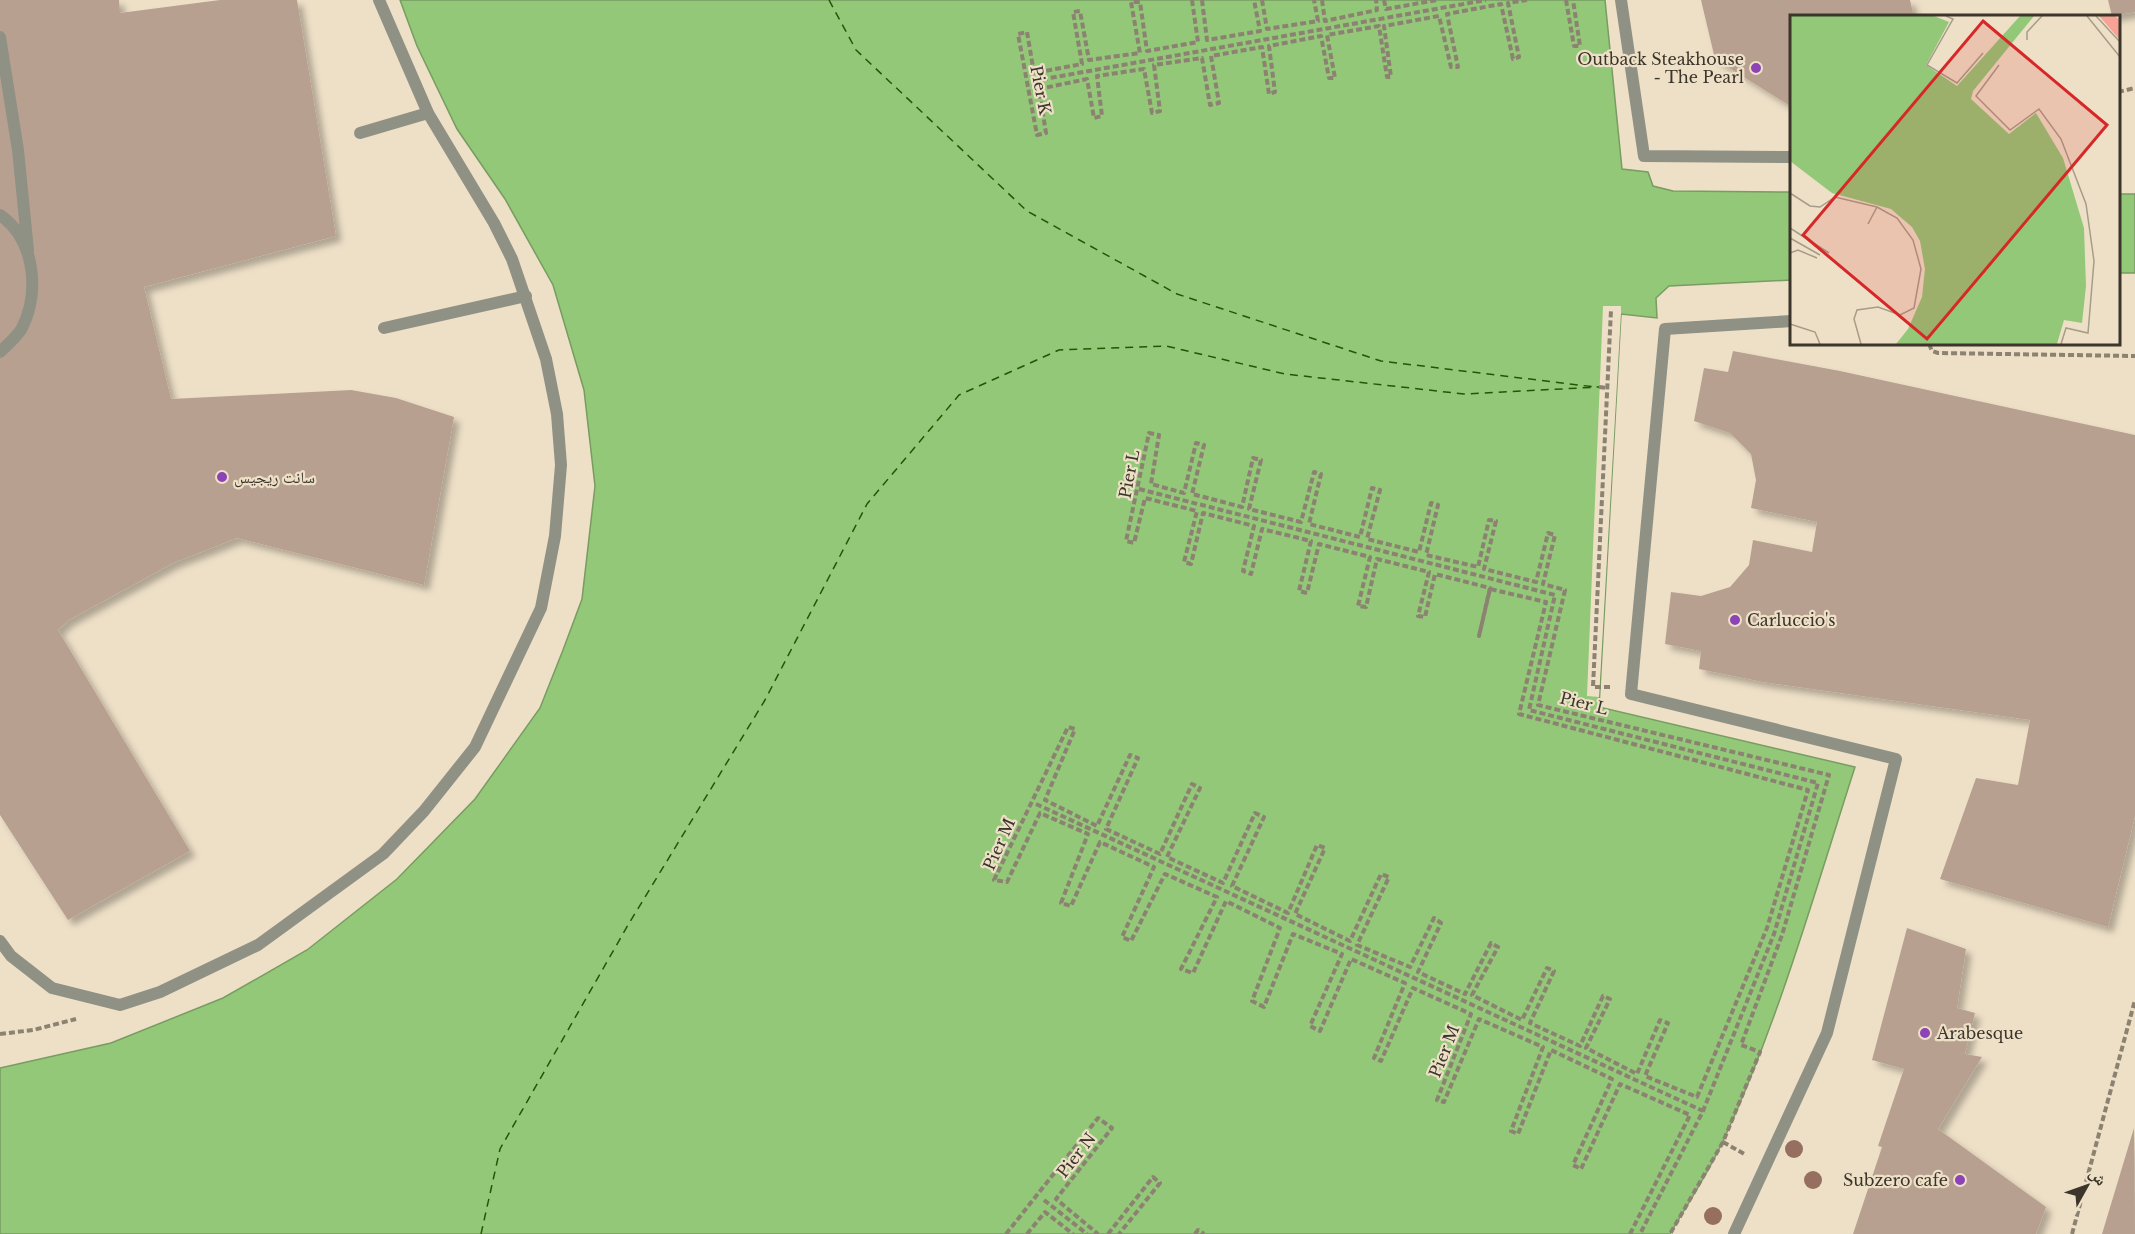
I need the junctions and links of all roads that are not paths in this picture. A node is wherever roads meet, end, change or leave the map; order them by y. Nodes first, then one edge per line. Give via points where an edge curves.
1 (379, 0) edge
2 (1621, 0) edge
3 (0, 37) edge
4 (428, 113) junction
5 (360, 133) dead end
6 (1790, 157) edge
7 (0, 215) edge
8 (28, 250) junction
9 (526, 296) junction
10 (1790, 321) edge
11 (384, 328) dead end
12 (0, 352) edge
13 (0, 941) edge
14 (1734, 1234) edge

1 - 4 street
2 - 6 street via 1644,156
3 - 8 street via 18,150
4 - 5 street
4 - 9 street via 494,223
7 - 8 street
8 - 12 street via 33,289 21,329
9 - 11 street
9 - 13 street via 546,359 557,414 561,465 555,536 541,608 475,747 424,812 383,854 258,945 160,992 120,1005 52,988 10,956
10 - 14 street via 1665,330 1631,694 1896,759 1827,1033

